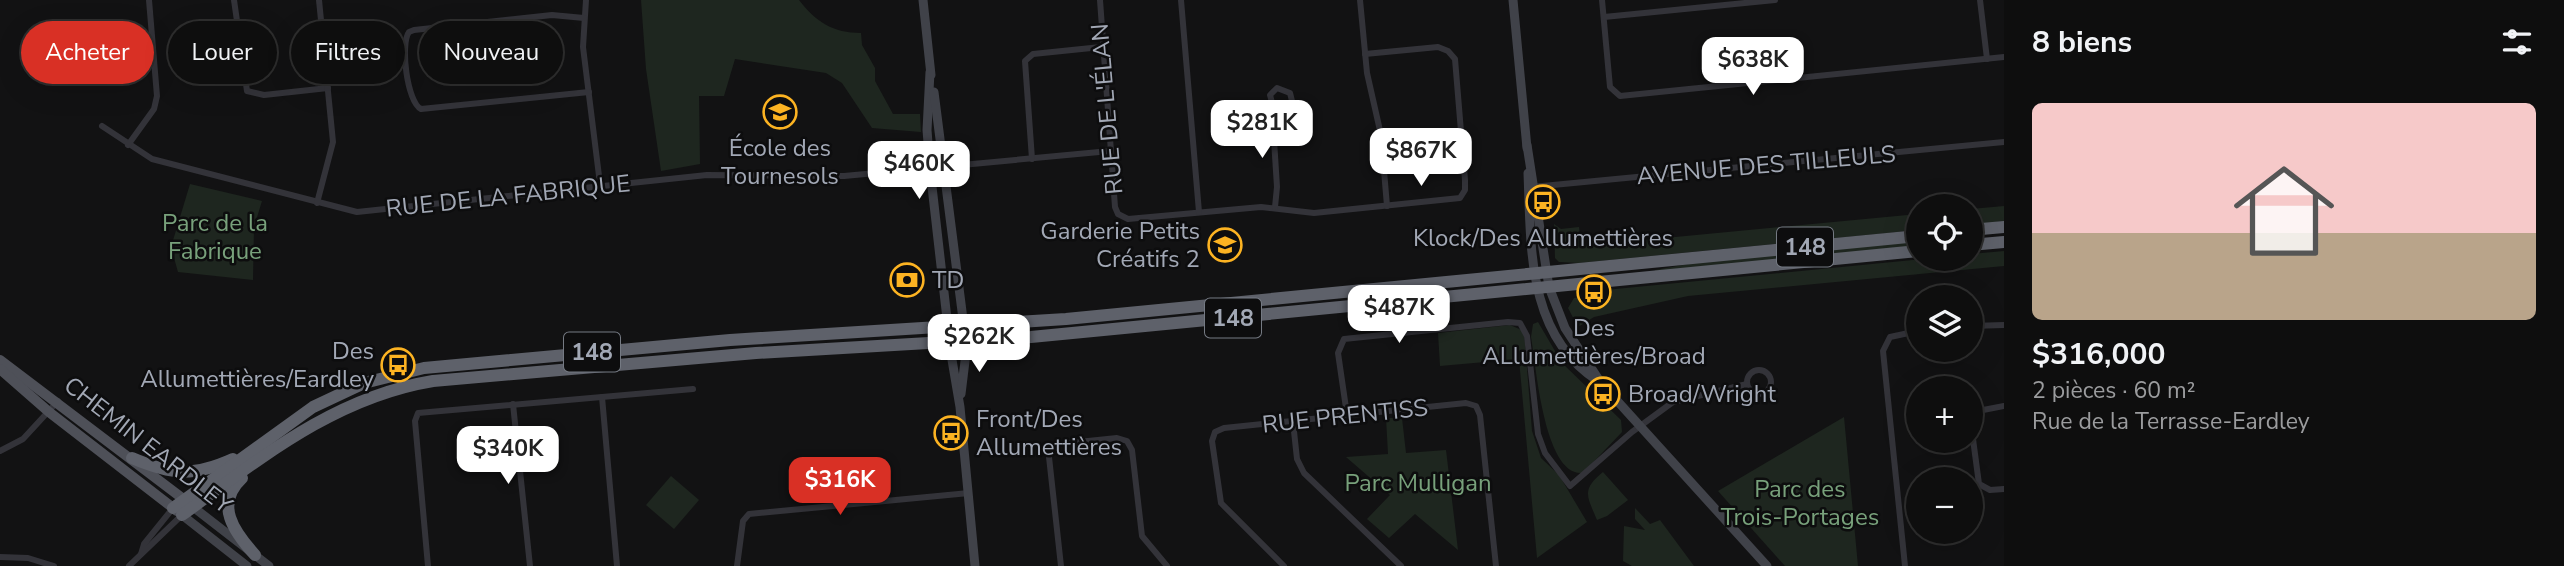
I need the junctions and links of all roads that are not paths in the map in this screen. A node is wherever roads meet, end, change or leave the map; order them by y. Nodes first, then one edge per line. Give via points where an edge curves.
1 (149, 0) edge
2 (234, 0) edge
3 (319, 0) edge
4 (586, 0) edge
5 (923, 0) edge
6 (1100, 0) edge
7 (1181, 0) edge
8 (1360, 0) edge
9 (1513, 0) edge
10 (1602, 0) edge
11 (1775, 0) edge
12 (1980, 0) edge
13 (1604, 17) junction
14 (584, 18) junction
15 (1101, 47) junction
16 (1364, 54) junction
17 (2004, 57) edge
18 (1987, 59) junction
19 (930, 72) junction
20 (328, 88) junction
21 (589, 92) junction
22 (1275, 114) dead end
23 (102, 126) dead end
24 (2004, 142) edge
25 (128, 145) junction
26 (1110, 151) junction
27 (1032, 159) junction
28 (943, 167) junction
29 (930, 169) junction
30 (600, 184) junction
31 (1532, 187) junction
32 (317, 203) junction
33 (1387, 206) junction
34 (1275, 207) junction
35 (1199, 212) junction
36 (2004, 226) edge
37 (1983, 228) edge
38 (1906, 237) edge
39 (2004, 242) edge
40 (1983, 244) edge
41 (1906, 252) edge
42 (1540, 272) junction
43 (1543, 288) junction
44 (2004, 325) edge
45 (1983, 326) edge
46 (964, 327) junction
47 (949, 328) junction
48 (1906, 334) edge
49 (965, 341) junction
50 (950, 342) junction
51 (0, 360) edge
52 (0, 369) edge
53 (1601, 383) junction
54 (1747, 384) dead end
55 (694, 389) dead end
56 (602, 397) junction
57 (58, 401) junction
58 (513, 404) junction
59 (960, 407) junction
60 (2004, 407) edge
61 (49, 412) junction
62 (1347, 415) junction
63 (1293, 422) junction
64 (1641, 426) junction
65 (0, 450) edge
66 (260, 453) junction
67 (132, 458) junction
68 (2004, 489) edge
69 (969, 493) junction
70 (189, 503) junction
71 (178, 512) junction
72 (0, 557) edge
73 (251, 560) edge
74 (54, 566) edge
75 (129, 566) edge
76 (269, 566) edge
77 (428, 566) edge
78 (530, 566) edge
79 (617, 566) edge
80 (737, 566) edge
81 (975, 566) edge
82 (1061, 566) edge
83 (1167, 566) edge
84 (1284, 566) edge
85 (1401, 566) edge
86 (1496, 566) edge
87 (1767, 566) edge
88 (1905, 566) edge

1 - 25 street via 157,96 154,109
2 - 20 street via 247,92 264,95
3 - 20 street
4 - 14 street
5 - 19 street
6 - 15 street, RUE DE L'ÉLAN
7 - 35 street
8 - 16 street
9 - 31 street
10 - 13 street
11 - 13 street
12 - 18 street
13 - 18 street via 1610,87 1620,96
14 - 21 street
14 - 21 street via 552,15 414,30 404,43 411,97 421,108
15 - 26 street, RUE DE L'ÉLAN
15 - 27 street via 1028,57 1024,68
16 - 33 street via 1381,135
16 - 33 street via 1438,47 1455,59 1465,190 1460,198
17 - 18 street
19 - 28 street
19 - 29 street
20 - 32 street via 333,142
21 - 30 street
22 - 34 street
23 - 25 street, RUE DE LA FABRIQUE
24 - 31 street, AVENUE DES TILLEULS
25 - 32 street, RUE DE LA FABRIQUE via 152,159
26 - 27 street, RUE DE LA FABRIQUE
26 - 35 street, RUE DE L'ÉLAN via 1120,216 1133,219
27 - 28 street, RUE DE LA FABRIQUE
28 - 29 street, RUE DE LA FABRIQUE
28 - 46 street
29 - 30 street, RUE DE LA FABRIQUE via 844,176 708,175
29 - 47 street
30 - 32 street, RUE DE LA FABRIQUE via 356,212
31 - 42 street
33 - 34 street via 1314,214
34 - 35 street
36 - 37 highway
38 - 42 highway, 148
39 - 40 highway
41 - 43 highway, 148
42 - 43 street
42 - 46 highway, 148
43 - 49 highway, 148
43 - 53 street
43 - 53 street via 1546,321 1563,350
44 - 45 street
46 - 47 highway, 148
46 - 49 street
47 - 50 street
47 - 66 highway, 148 via 730,340 412,370 332,397 299,416
48 - 88 street via 1890,337 1884,351
49 - 50 highway, 148
49 - 59 street
50 - 59 street
50 - 66 highway, 148 via 720,356 412,385 336,411
51 - 57 main road, CHEMIN EARDLEY
52 - 61 main road, CHEMIN EARDLEY
53 - 64 street
54 - 64 street via 1673,402
55 - 56 street
56 - 58 street
56 - 79 street
57 - 61 street
57 - 67 main road, CHEMIN EARDLEY
58 - 77 street via 422,412 416,417
58 - 78 street
59 - 69 street
60 - 68 street via 1978,411 1971,424 1979,484 1990,490
61 - 65 street via 23,439
61 - 71 main road, CHEMIN EARDLEY
62 - 63 street, RUE PRENTISS
62 - 64 street via 1338,353 1344,339 1520,323 1527,335 1538,434 1545,453 1570,486
62 - 86 street, RUE PRENTISS via 1466,403 1476,406
63 - 84 street, RUE PRENTISS via 1224,428 1215,432 1212,441 1221,503
63 - 85 street via 1297,459 1304,473
64 - 87 street
66 - 67 highway via 192,472 169,472
66 - 70 highway, 148
66 - 73 highway via 227,499 234,530
67 - 70 main road, CHEMIN EARDLEY
69 - 80 street via 749,514 743,521
69 - 81 street
70 - 71 highway, 148
70 - 73 street, CHEMIN EARDLEY
71 - 73 street, CHEMIN EARDLEY
71 - 75 street
72 - 74 street via 28,558
73 - 76 street, CHEMIN EARDLEY
82 - 83 street via 1051,449 1059,444 1116,438 1127,441 1132,450 1142,536

